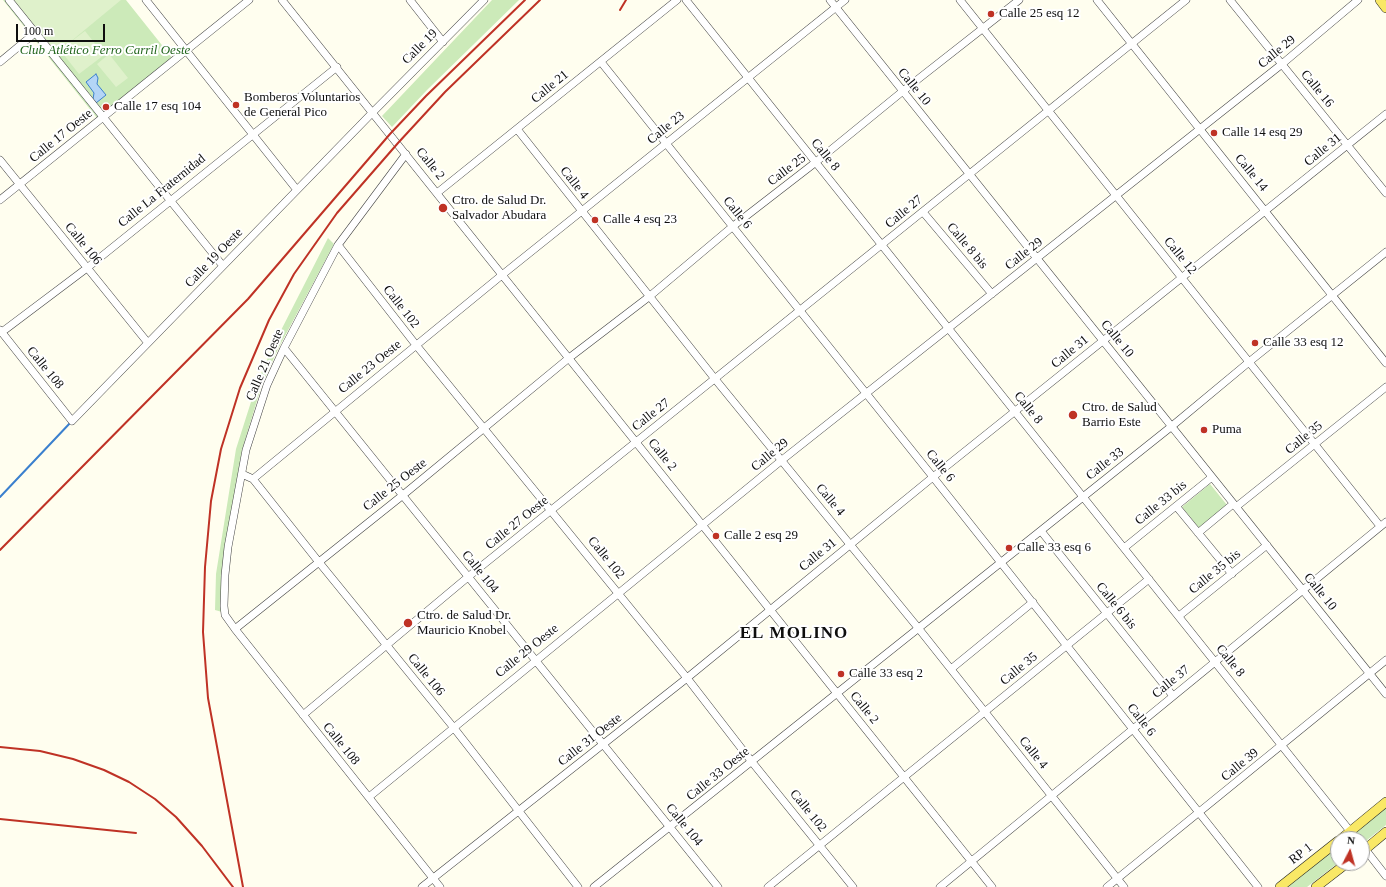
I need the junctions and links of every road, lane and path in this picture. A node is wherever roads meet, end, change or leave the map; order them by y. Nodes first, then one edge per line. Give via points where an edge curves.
1 (9, 0) edge
2 (146, 0) edge
3 (249, 0) edge
4 (282, 0) edge
5 (410, 0) edge
6 (484, 0) edge
7 (677, 0) edge
8 (686, 0) edge
9 (830, 0) edge
10 (845, 0) edge
11 (960, 0) edge
12 (1019, 0) edge
13 (1097, 0) edge
14 (1186, 0) edge
15 (1230, 0) edge
16 (1358, 0) edge
17 (1380, 0) edge
18 (835, 7) junction
19 (1386, 8) edge
20 (983, 28) junction
21 (36, 33) junction
22 (443, 42) junction
23 (1132, 44) junction
24 (186, 50) junction
25 (0, 62) edge
26 (601, 62) junction
27 (1282, 64) junction
28 (337, 67) junction
29 (748, 78) junction
30 (902, 91) junction
31 (1049, 111) junction
32 (373, 112) junction
33 (1386, 114) edge
34 (103, 117) junction
35 (517, 129) junction
36 (1199, 129) junction
37 (253, 134) junction
38 (666, 144) junction
39 (1347, 145) junction
40 (406, 154) junction
41 (0, 160) edge
42 (816, 162) junction
43 (970, 175) junction
44 (20, 184) junction
45 (297, 190) junction
46 (437, 193) junction
47 (1386, 193) edge
48 (1116, 195) junction
49 (0, 200) edge
50 (170, 201) junction
51 (581, 211) junction
52 (1267, 211) junction
53 (923, 212) junction
54 (732, 227) junction
55 (338, 245) junction
56 (882, 245) junction
57 (1386, 252) edge
58 (1037, 259) junction
59 (223, 266) junction
60 (87, 268) junction
61 (502, 274) junction
62 (1182, 278) junction
63 (992, 294) junction
64 (1333, 295) junction
65 (650, 296) junction
66 (800, 310) junction
67 (949, 329) junction
68 (1, 331) edge
69 (1103, 341) junction
70 (148, 343) junction
71 (416, 345) junction
72 (284, 348) junction
73 (569, 358) junction
74 (1249, 362) junction
75 (1386, 362) edge
76 (715, 379) junction
77 (1386, 387) edge
78 (867, 394) junction
79 (334, 411) junction
80 (1016, 412) junction
81 (72, 421) joint
82 (1172, 426) junction
83 (484, 429) junction
84 (636, 442) junction
85 (1315, 444) junction
86 (782, 460) junction
87 (242, 474) junction
88 (933, 477) junction
89 (1212, 477) junction
90 (253, 479) junction
91 (403, 495) junction
92 (1084, 496) junction
93 (1235, 505) junction
94 (1176, 506) junction
95 (552, 510) junction
96 (1383, 524) edge
97 (703, 525) junction
98 (1041, 531) junction
99 (1198, 532) junction
100 (851, 543) junction
101 (1267, 545) junction
102 (1124, 548) junction
103 (318, 561) junction
104 (1001, 562) junction
105 (1232, 574) junction
106 (468, 577) junction
107 (1149, 579) junction
108 (1303, 590) junction
109 (618, 592) junction
110 (1033, 602) junction
111 (770, 609) junction
112 (1106, 613) junction
113 (226, 614) joint
114 (1179, 616) junction
115 (235, 629) junction
116 (919, 629) junction
117 (1067, 645) junction
118 (386, 646) junction
119 (536, 659) junction
120 (1386, 660) edge
121 (1215, 662) junction
122 (951, 669) junction
123 (1370, 674) junction
124 (688, 678) junction
125 (838, 694) junction
126 (1386, 694) edge
127 (1173, 696) junction
128 (985, 712) junction
129 (303, 714) junction
130 (454, 728) junction
131 (1132, 729) junction
132 (603, 744) junction
133 (1282, 746) junction
134 (752, 762) junction
135 (904, 777) junction
136 (1051, 794) junction
137 (368, 797) junction
138 (1386, 802) edge
139 (520, 811) junction
140 (1200, 813) junction
141 (670, 827) junction
142 (1349, 831) edge
143 (1351, 831) edge
144 (1386, 832) edge
145 (1370, 845) edge
146 (820, 846) junction
147 (1330, 847) edge
148 (1370, 858) edge
149 (972, 861) junction
150 (1337, 871) edge
151 (1386, 876) edge
152 (433, 878) junction
153 (1118, 879) junction
154 (422, 887) edge
155 (440, 887) edge
156 (578, 887) edge
157 (594, 887) edge
158 (718, 887) edge
159 (768, 887) edge
160 (853, 887) edge
161 (940, 887) edge
162 (992, 887) edge
163 (1108, 887) edge
164 (1124, 887) edge
165 (1258, 887) edge
166 (1280, 887) edge
167 (1316, 887) edge

1 - 21 street
2 - 24 street
3 - 24 street, Calle 17 Oeste
4 - 28 street, Calle 2
5 - 22 street
6 - 22 street, Calle 19
7 - 26 street, Calle 21
8 - 29 street, Calle 8
9 - 18 street, Calle 10
10 - 18 street, Calle 23
11 - 20 street, Calle 12
12 - 20 street, Calle 25
13 - 23 street, Calle 14
14 - 23 street, Calle 27
15 - 27 street, Calle 16
16 - 27 street, Calle 29
17 - 19 main road
18 - 29 street, Calle 23
18 - 30 street, Calle 10
20 - 30 street, Calle 25
20 - 31 street, Calle 12
21 - 25 street
21 - 34 street
22 - 32 street, Calle 19
23 - 31 street, Calle 27
23 - 36 street, Calle 14
24 - 34 street, Calle 17 Oeste
24 - 37 street
26 - 35 street, Calle 21
26 - 38 street, Calle 6
27 - 36 street, Calle 29
27 - 39 street, Calle 16
28 - 32 street, Calle 2
28 - 37 street, Calle La Fraternidad
29 - 38 street, Calle 23
29 - 42 street, Calle 8
30 - 42 street, Calle 25
30 - 43 street, Calle 10
31 - 43 street, Calle 27
31 - 48 street, Calle 12
32 - 40 street, Calle 2
32 - 45 street, Calle 19 Oeste
33 - 39 street, Calle 31
34 - 44 street, Calle 17 Oeste
34 - 50 street
35 - 46 street, Calle 21
35 - 51 street, Calle 4
36 - 48 street, Calle 29
36 - 52 street, Calle 14
37 - 45 street
37 - 50 street, Calle La Fraternidad
38 - 51 street, Calle 23
38 - 54 street, Calle 6
39 - 47 street, Calle 16
39 - 52 street, Calle 31
40 - 46 street, Calle 2
40 - 55 street, Calle 21 Oeste
41 - 44 street, Calle 106
42 - 54 street, Calle 25
42 - 56 street, Calle 8
43 - 53 street, Calle 27
43 - 58 street, Calle 10
44 - 49 street, Calle 17 Oeste
44 - 60 street, Calle 106
45 - 59 street, Calle 19 Oeste
46 - 61 street, Calle 2
48 - 58 street, Calle 29
48 - 62 street, Calle 12
50 - 59 street
50 - 60 street, Calle La Fraternidad
51 - 61 street, Calle 23
51 - 65 street, Calle 4
52 - 62 street, Calle 31
52 - 64 street, Calle 14
53 - 56 street, Calle 27
53 - 63 street, Calle 8 bis
54 - 65 street, Calle 25
54 - 66 street, Calle 6
55 - 71 street, Calle 102
55 - 72 street, Calle 21 Oeste
56 - 66 street, Calle 27
56 - 67 street, Calle 8
57 - 64 street, Calle 33
58 - 63 street, Calle 29
58 - 69 street, Calle 10
59 - 70 street, Calle 19 Oeste
60 - 68 street, Calle La Fraternidad
60 - 70 street, Calle 106
61 - 71 street, Calle 23 Oeste
61 - 73 street, Calle 2
62 - 69 street, Calle 31
62 - 74 street, Calle 12
63 - 67 street, Calle 29
64 - 74 street, Calle 33
64 - 75 street, Calle 14
65 - 73 street, Calle 25
65 - 76 street, Calle 4
66 - 76 street, Calle 27
66 - 78 street, Calle 6
67 - 78 street, Calle 29
67 - 80 street, Calle 8
68 - 81 street, Calle 108
69 - 80 street, Calle 31
69 - 82 street, Calle 10
70 - 81 street, Calle 19 Oeste
71 - 79 street, Calle 23 Oeste
71 - 83 street, Calle 102
72 - 79 street, Calle 104
72 - 87 street, Calle 21 Oeste via 267,385 246,450
73 - 83 street, Calle 25 Oeste
73 - 84 street, Calle 2
74 - 82 street, Calle 33
74 - 85 street, Calle 12
76 - 84 street, Calle 27
76 - 86 street, Calle 4
77 - 85 street, Calle 35
78 - 86 street, Calle 29
78 - 88 street, Calle 6
79 - 90 street, Calle 23 Oeste
79 - 91 street, Calle 104
80 - 88 street, Calle 31
80 - 92 street, Calle 8
82 - 89 street, Calle 10
82 - 92 street, Calle 33
83 - 91 street, Calle 25 Oeste
83 - 95 street, Calle 102
84 - 95 street, Calle 27 Oeste
84 - 97 street, Calle 2
85 - 93 street, Calle 35
85 - 96 street, Calle 12
86 - 97 street, Calle 29
86 - 100 street, Calle 4
87 - 90 street
87 - 113 street, Calle 21 Oeste via 225,575
88 - 100 street, Calle 31
88 - 104 street, Calle 6
89 - 93 street, Calle 10
89 - 94 street, Calle 33 bis
90 - 103 street, Calle 106
91 - 103 street, Calle 25 Oeste
91 - 106 street, Calle 104
92 - 98 street, Calle 33
92 - 102 street, Calle 8
93 - 99 street, Calle 35
93 - 101 street, Calle 10
94 - 99 street
94 - 102 street, Calle 33 bis
95 - 106 street, Calle 27 Oeste
95 - 109 street, Calle 102
96 - 108 street, Calle 37
97 - 109 street, Calle 29 Oeste
97 - 111 street, Calle 2
98 - 104 street, Calle 33
98 - 112 street, Calle 6 bis
99 - 105 street
100 - 111 street, Calle 31
100 - 116 street, Calle 4
101 - 105 street, Calle 35 bis
101 - 108 street, Calle 10
102 - 107 street, Calle 8
103 - 115 street, Calle 25 Oeste
103 - 118 street, Calle 106
104 - 110 street, Calle 6
104 - 116 street, Calle 33
105 - 114 street, Calle 35 bis
106 - 118 street, Calle 27 Oeste
106 - 119 street, Calle 104
107 - 112 street, Calle 35
107 - 114 street, Calle 8
108 - 121 street, Calle 37
108 - 123 street, Calle 10
109 - 119 street, Calle 29 Oeste
109 - 124 street, Calle 102
110 - 117 street, Calle 6
110 - 122 street
111 - 124 street, Calle 31 Oeste
111 - 125 street, Calle 2
112 - 117 street, Calle 35
112 - 127 street, Calle 6 bis
113 - 115 street, Calle 108
114 - 121 street, Calle 8
115 - 129 street, Calle 108
116 - 122 street, Calle 4
116 - 125 street, Calle 33
117 - 128 street, Calle 35
117 - 131 street, Calle 6
118 - 129 street, Calle 27 Oeste
118 - 130 street, Calle 106
119 - 130 street, Calle 29 Oeste
119 - 132 street, Calle 104
120 - 123 street, Calle 39
121 - 127 street, Calle 37
121 - 133 street, Calle 8
122 - 128 street, Calle 4
123 - 126 street, Calle 10
123 - 133 street, Calle 39
124 - 132 street, Calle 31 Oeste
124 - 134 street, Calle 102
125 - 134 street, Calle 33 Oeste
125 - 135 street, Calle 2
127 - 131 street, Calle 37
128 - 135 street, Calle 35
128 - 136 street, Calle 4
129 - 137 street, Calle 108
130 - 137 street, Calle 29 Oeste
130 - 139 street, Calle 106
131 - 136 street, Calle 37
131 - 140 street, Calle 6
132 - 139 street, Calle 31 Oeste
132 - 141 street, Calle 104
133 - 140 street, Calle 39
133 - 142 street, Calle 8
134 - 141 street, Calle 33 Oeste
134 - 146 street, Calle 102
135 - 146 street, Calle 35
135 - 149 street, Calle 2
136 - 149 street, Calle 37
136 - 153 street, Calle 4
137 - 152 street, Calle 108
138 - 143 main road
139 - 152 street, Calle 31 Oeste
139 - 156 street, Calle 106
140 - 153 street, Calle 39
140 - 165 street, Calle 6
141 - 157 street, Calle 33 Oeste
141 - 158 street, Calle 104
144 - 145 main road
146 - 159 street, Calle 35
146 - 160 street, Calle 102
147 - 166 main road, RP 1
148 - 151 street
149 - 161 street, Calle 37
149 - 162 street, Calle 2
150 - 167 main road
152 - 154 street, Calle 31 Oeste
152 - 155 street, Calle 108
153 - 163 street, Calle 39
153 - 164 street, Calle 4

